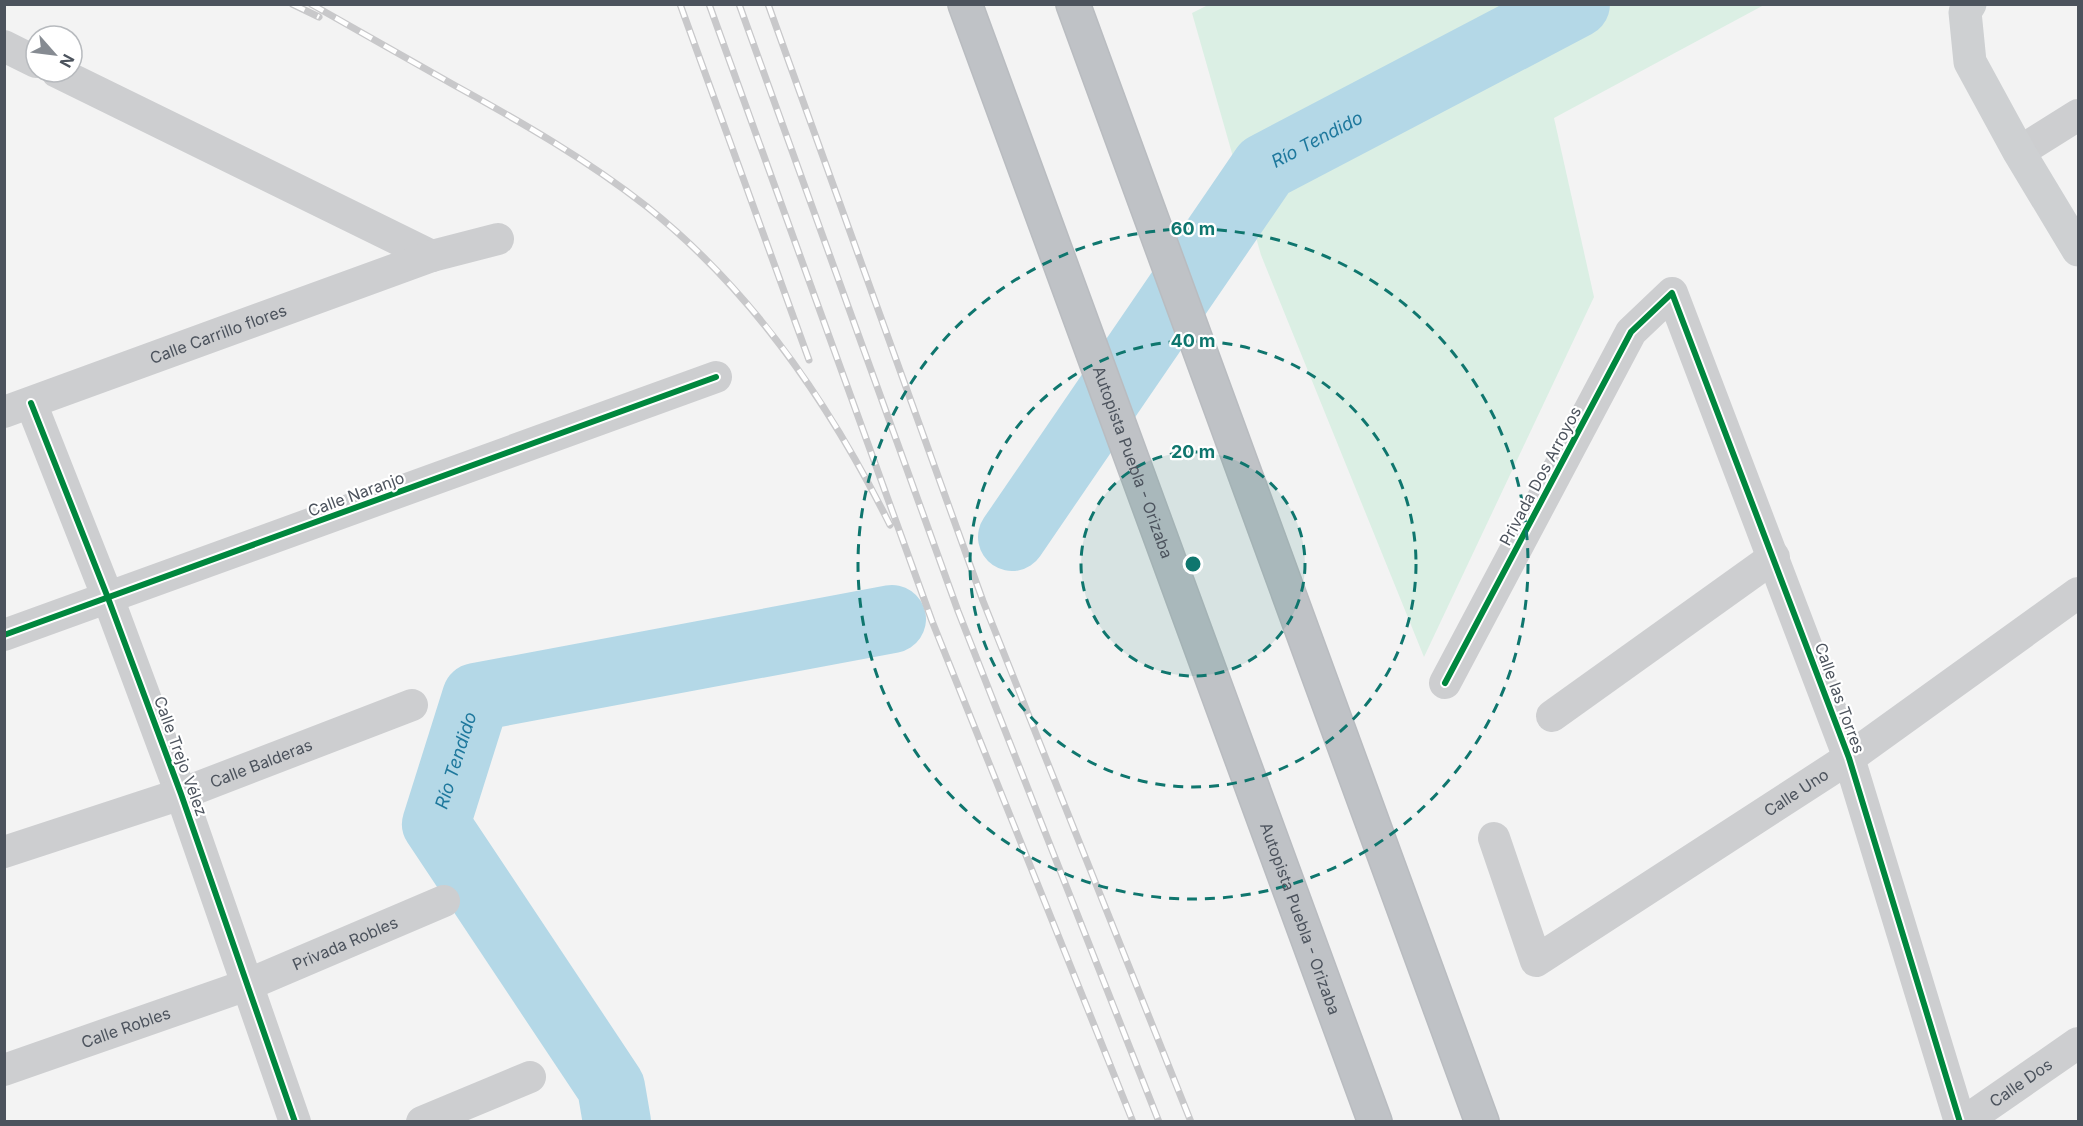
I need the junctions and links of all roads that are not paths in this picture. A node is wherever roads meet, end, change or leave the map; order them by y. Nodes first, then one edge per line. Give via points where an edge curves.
1 (965, 4) edge
2 (1073, 4) edge
3 (1970, 4) edge
4 (4, 46) edge
5 (24, 56) edge
6 (81, 84) edge
7 (2079, 115) edge
8 (2019, 152) junction
9 (498, 239) dead end
10 (2079, 250) edge
11 (432, 256) junction
12 (1672, 292) joint
13 (716, 377) dead end
14 (18, 407) edge
15 (1774, 557) junction
16 (2079, 592) edge
17 (108, 598) junction
18 (4, 635) edge
19 (1445, 682) dead end
20 (412, 705) dead end
21 (1552, 716) dead end
22 (1849, 758) junction
23 (181, 794) junction
24 (1494, 838) dead end
25 (4, 852) edge
26 (444, 901) dead end
27 (247, 985) junction
28 (2079, 1043) edge
29 (4, 1070) edge
30 (530, 1077) dead end
31 (296, 1122) edge
32 (422, 1122) edge
33 (1374, 1122) edge
34 (1482, 1122) edge
35 (1962, 1122) edge

1 - 33 highway, Autopista Puebla - Orizaba
2 - 34 highway
3 - 8 street via 1965,12 1970,62
4 - 5 street
6 - 11 street
7 - 8 street
8 - 10 street
9 - 11 street, Calle Carrillo flores
11 - 14 street, Calle Carrillo flores
12 - 15 street, Calle las Torres
12 - 19 street, Privada Dos Arroyos via 1631,332
13 - 17 street, Calle Naranjo
14 - 17 street, Calle Trejo Vélez
15 - 21 street
15 - 22 street, Calle las Torres
16 - 22 street, Calle Uno
17 - 18 street, Calle Naranjo
17 - 23 street, Calle Trejo Vélez
20 - 23 street, Calle Balderas
22 - 24 street, Calle Uno via 1536,961
22 - 35 street, Calle las Torres
23 - 25 street, Calle Balderas
23 - 27 street, Calle Trejo Vélez
26 - 27 street, Privada Robles
27 - 29 street, Calle Robles
27 - 31 street, Calle Trejo Vélez
28 - 35 street, Calle Dos
30 - 32 street

